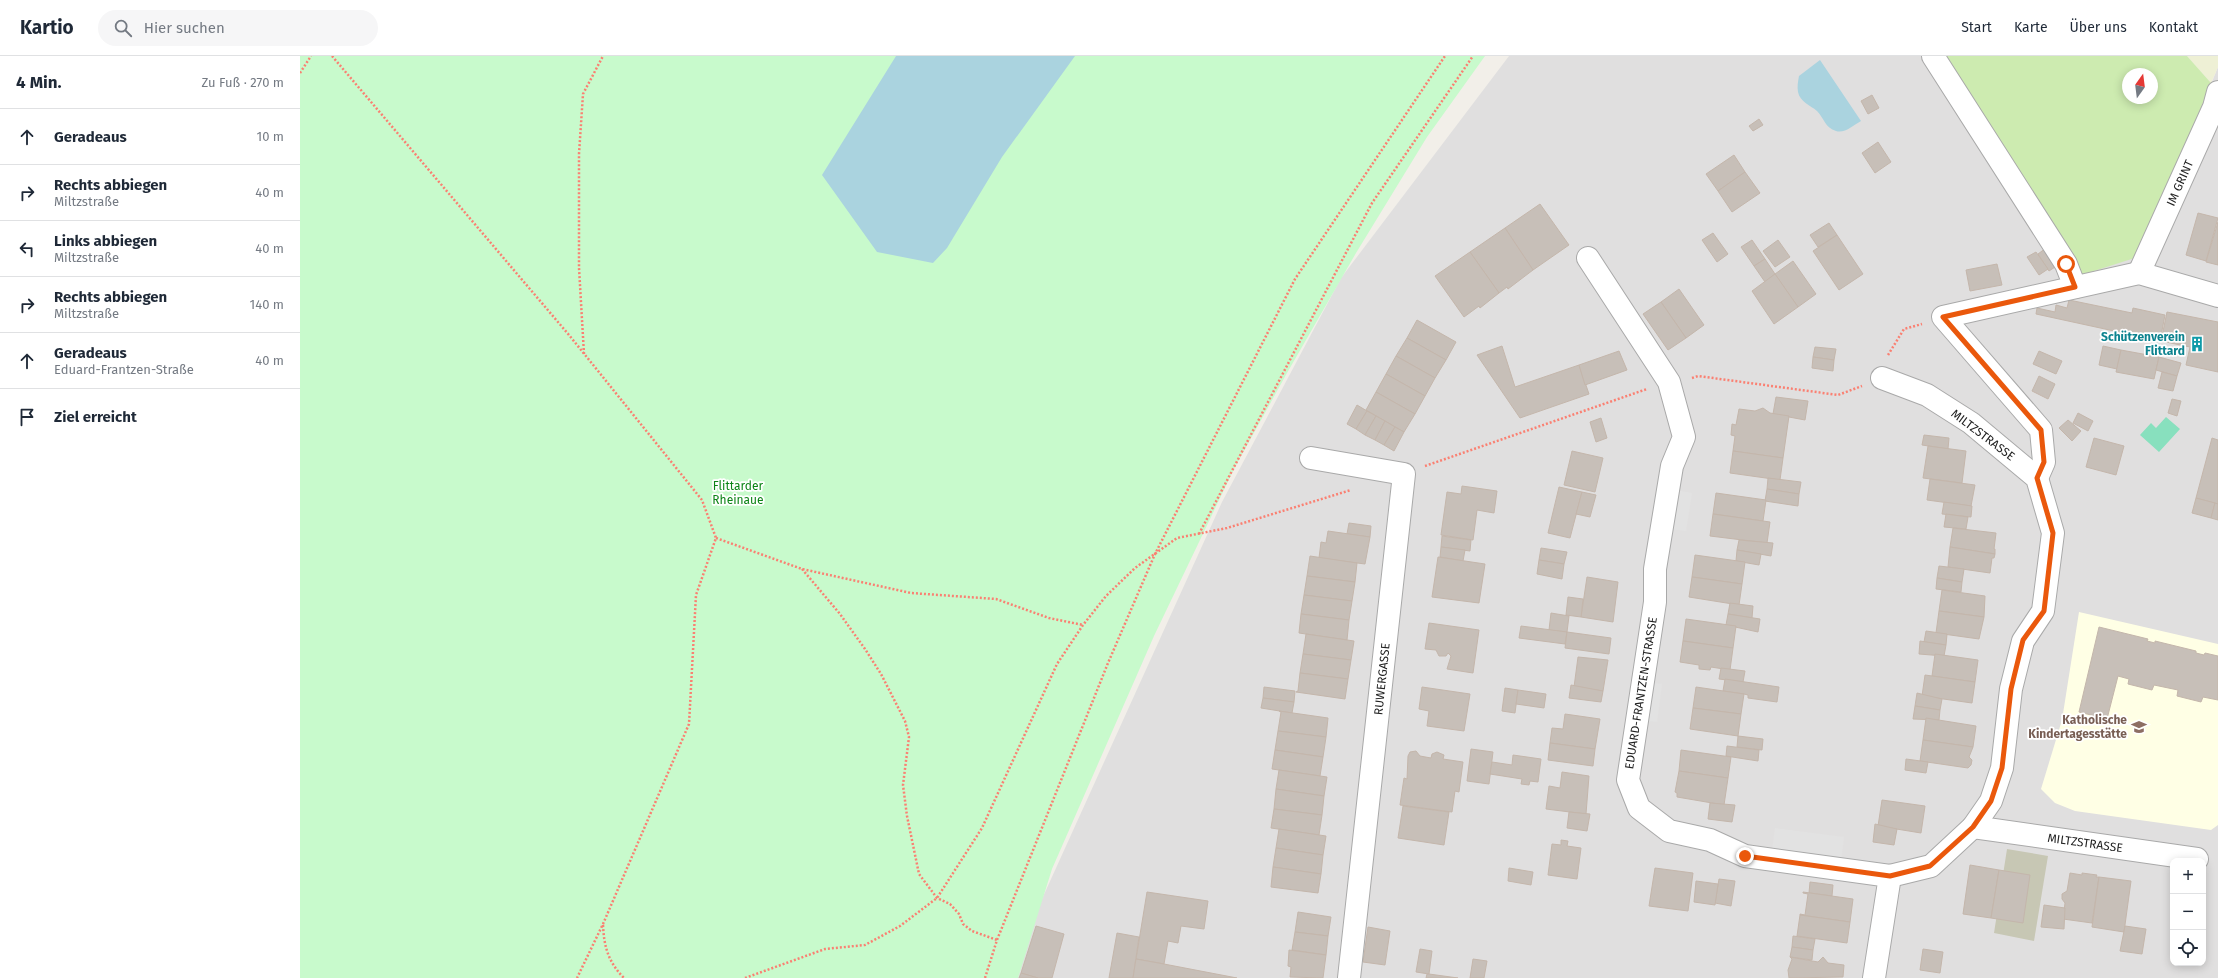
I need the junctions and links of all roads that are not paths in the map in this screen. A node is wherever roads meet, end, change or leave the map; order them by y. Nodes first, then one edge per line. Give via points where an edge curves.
1 (1933, 56) edge
2 (2218, 92) edge
3 (1588, 258) dead end
4 (2139, 273) junction
5 (2075, 287) junction
6 (2218, 296) edge
7 (1882, 378) road end
8 (1311, 458) dead end
9 (2037, 478) junction
10 (1973, 827) junction
11 (2190, 858) edge
12 (1890, 876) junction
13 (1350, 978) edge
14 (1874, 978) edge

1 - 5 street via 2066,264
2 - 4 street, IM GRINT via 2214,107
3 - 12 street, EDUARD-FRANTZEN-STRASSE via 1669,382 1684,437 1672,466 1662,525 1655,569 1655,602 1628,780 1639,808 1669,831 1710,840 1745,856
4 - 5 street
4 - 6 street
5 - 9 street via 1943,317 2041,430 2044,462
7 - 9 street, MILTZSTRASSE via 1926,395 1971,423
8 - 13 street, RUWERGASSE via 1404,474
9 - 10 street via 2053,533 2044,611 2023,640 2011,689 2002,768 1991,801
10 - 11 street, MILTZSTRASSE
10 - 12 street via 1930,866
12 - 14 street

